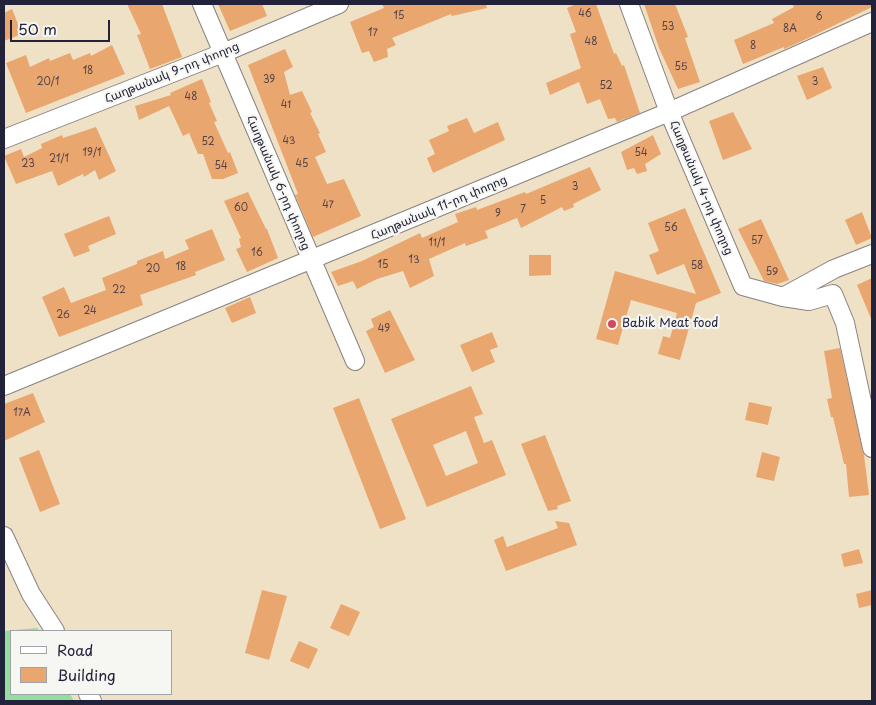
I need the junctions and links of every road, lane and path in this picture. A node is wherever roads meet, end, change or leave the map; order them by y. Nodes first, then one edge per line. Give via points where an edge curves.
1 (202, 4) edge
2 (339, 4) edge
3 (629, 4) edge
4 (872, 22) edge
5 (223, 53) junction
6 (669, 112) junction
7 (4, 139) edge
8 (872, 254) edge
9 (311, 261) junction
10 (783, 297) junction
11 (355, 361) dead end
12 (4, 386) edge
13 (872, 448) edge
14 (4, 536) edge
15 (54, 630) edge

1 - 5 street, Հաղթանակ 6-րդ փողոց
2 - 5 street, Հաղթանակ 9-րդ փողոց
3 - 6 street, Հաղթանակ 4-րդ փողոց
4 - 6 street, Հաղթանակ 11-րդ փողոց
5 - 7 street, Հաղթանակ 9-րդ փողոց
5 - 9 street, Հաղթանակ 6-րդ փողոց
6 - 9 street, Հաղթանակ 11-րդ փողոց
6 - 10 street, Հաղթանակ 4-րդ փողոց via 743,286
8 - 10 street via 834,269
9 - 11 street, Հաղթանակ 6-րդ փողոց
9 - 12 street, Հաղթանակ 11-րդ փողոց
10 - 13 street, Հաղթանակ 4-րդ փողոց via 809,301 833,294 845,323
14 - 15 street via 31,594

